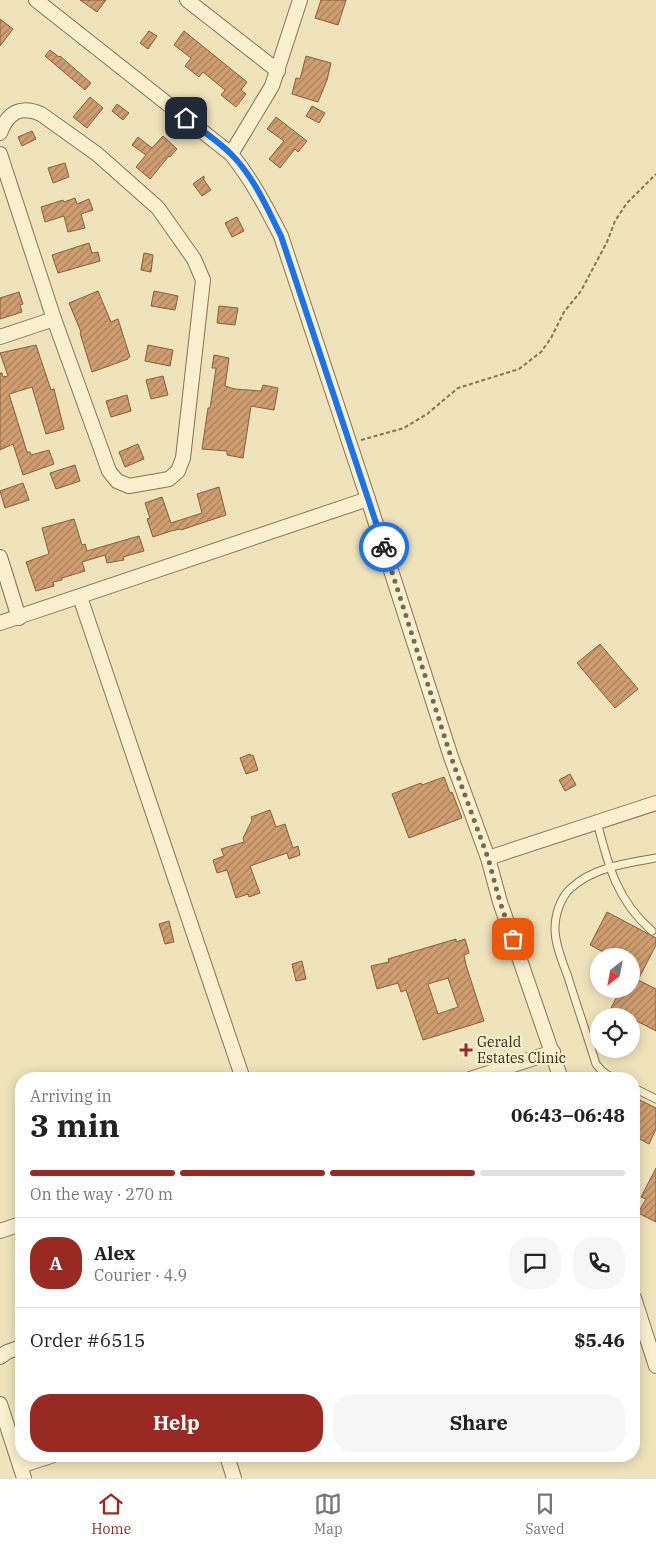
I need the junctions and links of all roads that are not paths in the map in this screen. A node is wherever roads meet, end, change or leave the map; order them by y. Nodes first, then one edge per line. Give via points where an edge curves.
1 (36, 0) edge
2 (187, 0) edge
3 (300, 0) edge
4 (278, 71) junction
5 (0, 133) edge
6 (0, 154) edge
7 (231, 154) junction
8 (54, 320) junction
9 (0, 337) edge
10 (368, 499) junction
11 (0, 557) edge
12 (80, 597) junction
13 (19, 618) junction
14 (0, 624) edge
15 (656, 803) edge
16 (598, 822) junction
17 (488, 858) junction
18 (656, 858) edge
19 (608, 867) junction
20 (652, 931) dead end
21 (553, 1052) junction
22 (241, 1072) edge
23 (492, 1072) edge
24 (560, 1072) edge
25 (604, 1072) edge
26 (640, 1091) edge
27 (656, 1099) edge
28 (15, 1226) edge
29 (0, 1231) edge
30 (640, 1308) edge
31 (650, 1324) edge
32 (15, 1349) edge
33 (0, 1357) edge
34 (656, 1366) edge
35 (0, 1404) edge
36 (15, 1450) edge
37 (40, 1462) edge
38 (229, 1462) edge
39 (22, 1472) edge
40 (234, 1478) edge

1 - 7 street
2 - 4 street
3 - 4 street
4 - 7 street
5 - 8 street via 10,116 22,109 41,114 97,154 146,196 158,208 199,269 203,280 183,458 178,471 169,479 129,486 117,481 109,471
6 - 8 street
7 - 10 street via 248,175 281,236
8 - 9 street
10 - 12 street
10 - 17 street via 451,757
11 - 13 street
12 - 13 street
12 - 22 street
13 - 14 street
15 - 16 street
16 - 17 street
16 - 19 lane
17 - 21 street via 500,902
18 - 19 lane
19 - 20 lane via 629,908
19 - 25 lane via 571,888 558,910 555,930 596,1064
21 - 23 street
21 - 24 street
26 - 27 lane
28 - 29 street
30 - 31 street
31 - 34 street
32 - 33 street
35 - 36 street
37 - 39 street
38 - 40 street

